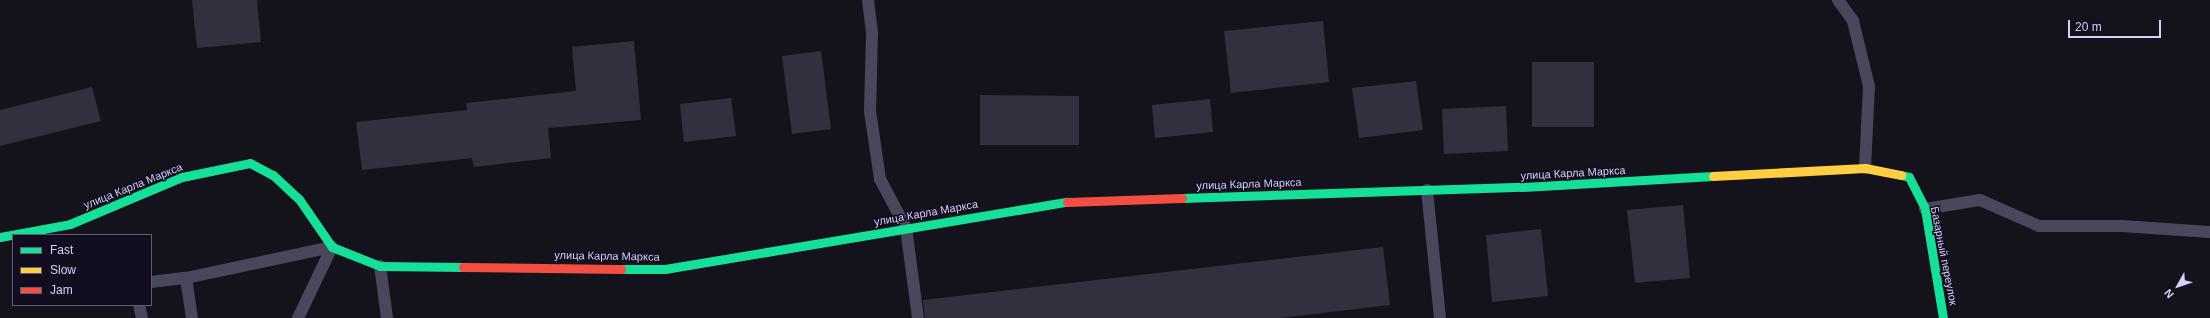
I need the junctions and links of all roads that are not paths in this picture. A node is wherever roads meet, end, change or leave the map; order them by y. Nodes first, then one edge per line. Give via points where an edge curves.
1 (868, 0) edge
2 (1838, 0) edge
3 (1865, 168) junction
4 (1908, 177) joint
5 (1427, 190) junction
6 (1924, 209) junction
7 (906, 228) junction
8 (2210, 232) edge
9 (22, 234) edge
10 (332, 247) junction
11 (380, 266) junction
12 (186, 278) junction
13 (152, 282) edge
14 (139, 306) edge
15 (142, 318) edge
16 (192, 318) edge
17 (298, 318) edge
18 (387, 318) edge
19 (918, 318) edge
20 (1440, 318) edge
21 (1944, 318) edge

1 - 7 lane via 872,34 870,111 880,178
2 - 3 lane via 1853,20 1869,86
3 - 4 street, улица Карла Маркса
3 - 5 street, улица Карла Маркса
4 - 6 street, Базарный переулок
5 - 7 street, улица Карла Маркса via 1060,202
5 - 20 lane
6 - 8 lane via 1980,200 2039,226 2122,226
6 - 21 street, Базарный переулок
7 - 11 street, улица Карла Маркса via 665,269
7 - 19 lane
9 - 10 street, улица Карла Маркса via 70,224 182,177 250,163 273,175 299,199
10 - 11 street, улица Карла Маркса
10 - 12 lane
10 - 17 lane
11 - 18 lane
12 - 13 lane
12 - 16 lane
14 - 15 lane

